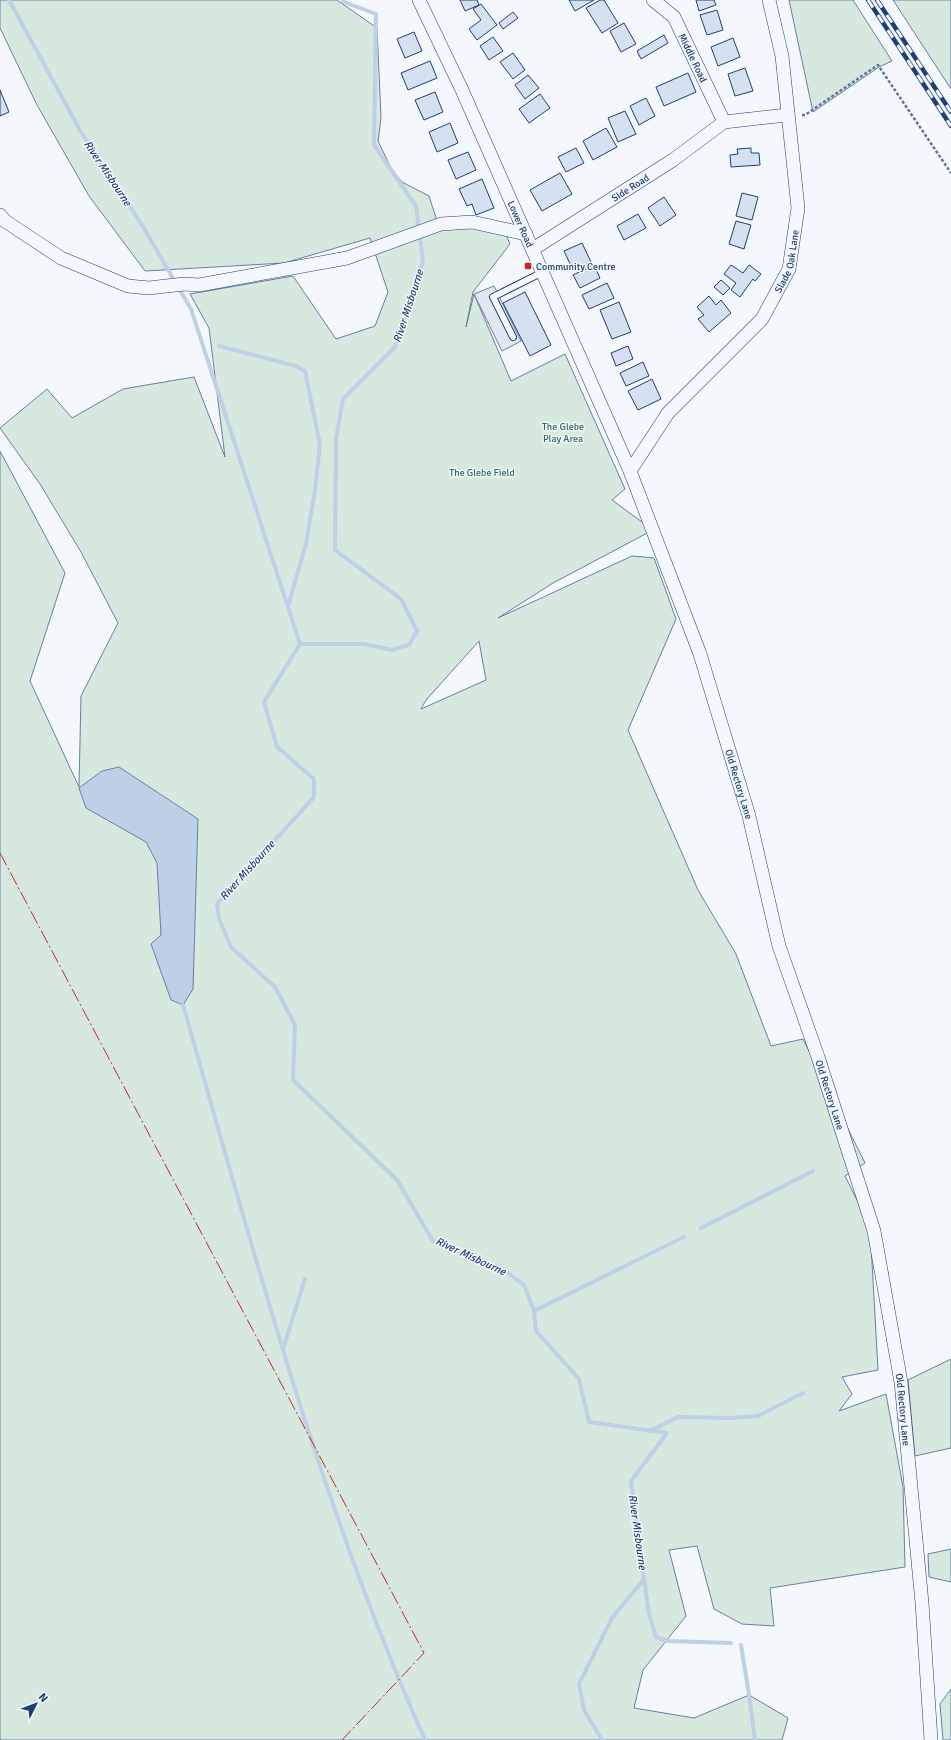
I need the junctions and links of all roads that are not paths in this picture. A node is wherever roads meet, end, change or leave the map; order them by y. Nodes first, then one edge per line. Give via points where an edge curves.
1 (419, 0) edge
2 (653, 0) edge
3 (769, 0) edge
4 (787, 115) junction
5 (724, 122) junction
6 (0, 214) edge
7 (526, 234) junction
8 (533, 249) junction
9 (543, 272) junction
10 (513, 337) dead end
11 (630, 471) junction
12 (931, 1740) edge

1 - 7 street, Lower Road
2 - 5 street, Middle Road via 674,17
3 - 4 street, Slade Oak Lane via 782,56
4 - 5 street
4 - 11 street, Slade Oak Lane via 798,208 789,269 762,319 668,413
5 - 8 street, Side Road via 673,160
6 - 7 street via 5,221 61,258 128,286 149,288 199,285 347,258 441,224 472,222
7 - 8 street, Lower Road
8 - 9 street, Lower Road
9 - 10 lane via 493,297
9 - 11 street, Lower Road
11 - 12 street, Old Rectory Lane via 700,654 749,816 780,946 874,1231 901,1382 922,1603

